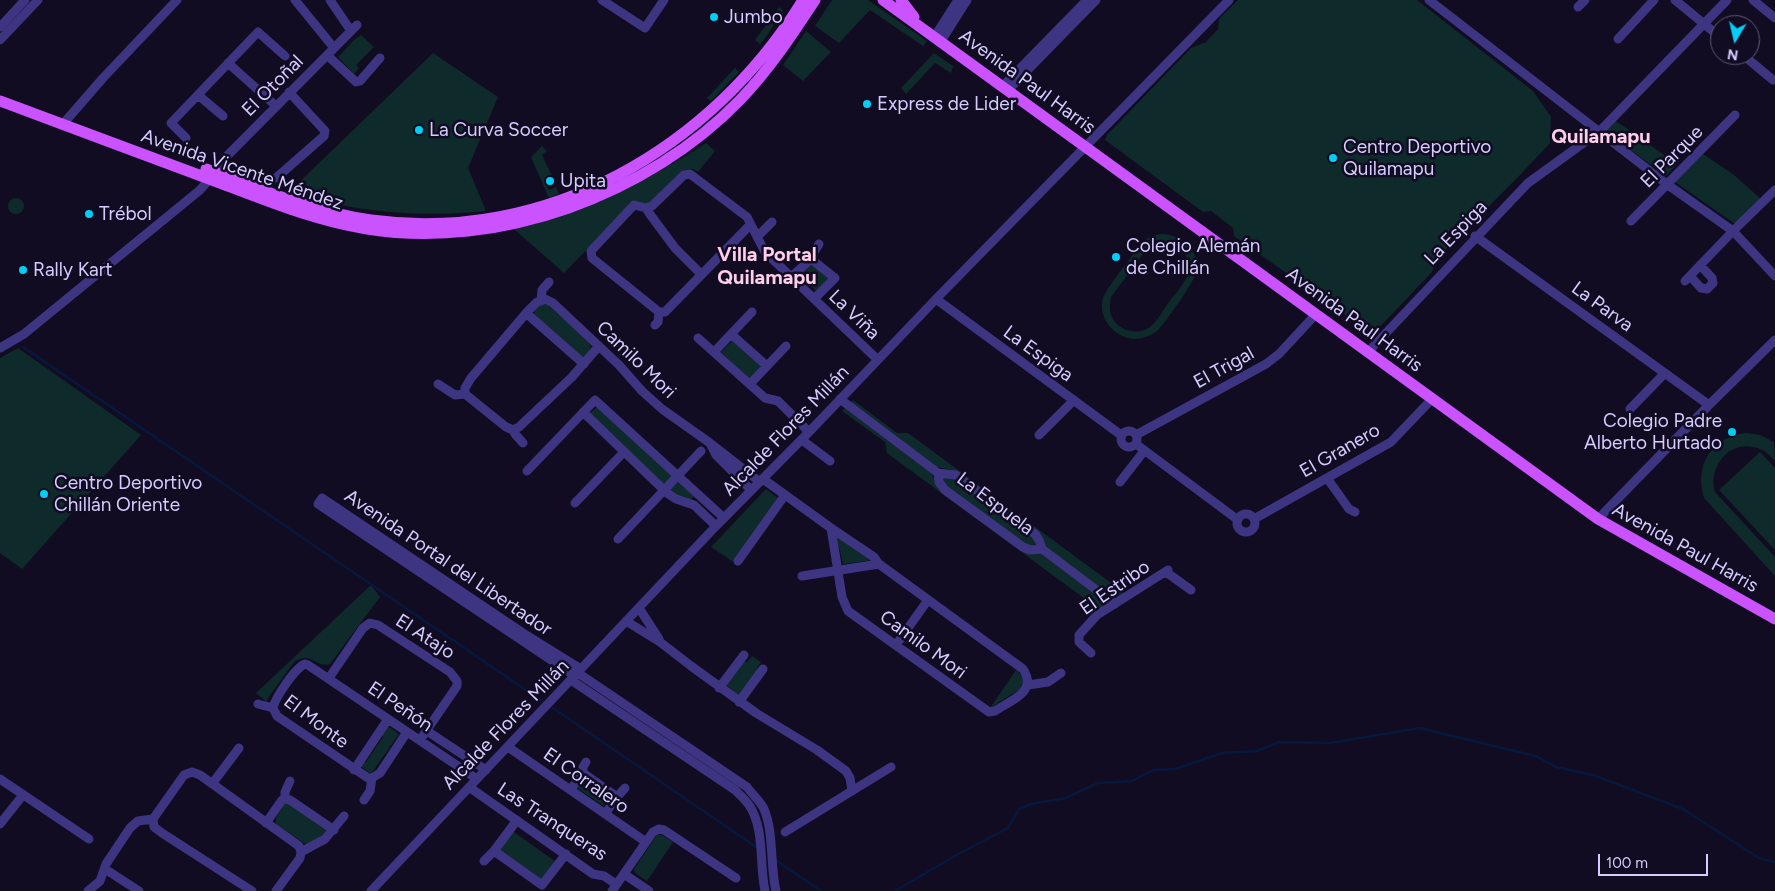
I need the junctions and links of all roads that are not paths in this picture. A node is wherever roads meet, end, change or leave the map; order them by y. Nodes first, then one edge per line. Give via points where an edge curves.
1 (25, 0) edge
2 (38, 0) edge
3 (177, 0) edge
4 (295, 0) edge
5 (330, 0) edge
6 (602, 0) edge
7 (664, 0) edge
8 (803, 0) edge
9 (814, 0) edge
10 (884, 0) edge
11 (901, 0) edge
12 (958, 0) edge
13 (967, 0) edge
14 (1087, 0) edge
15 (1096, 0) edge
16 (1229, 0) edge
17 (1429, 0) edge
18 (1585, 0) edge
19 (1654, 0) edge
20 (1675, 0) edge
21 (1727, 0) edge
22 (1753, 0) edge
23 (1442, 4) edge
24 (1578, 7) dead end
25 (1774, 15) edge
26 (1704, 24) junction
27 (0, 27) edge
28 (1710, 29) edge
29 (934, 35) junction
30 (1618, 39) dead end
31 (0, 40) edge
32 (334, 48) junction
33 (327, 55) junction
34 (286, 56) dead end
35 (380, 58) dead end
36 (228, 63) junction
37 (1754, 65) edge
38 (1772, 80) edge
39 (1006, 88) junction
40 (290, 92) junction
41 (0, 93) edge
42 (198, 95) junction
43 (0, 101) edge
44 (276, 106) junction
45 (1735, 115) dead end
46 (223, 116) dead end
47 (66, 121) junction
48 (1600, 131) junction
49 (186, 138) dead end
50 (1087, 147) junction
51 (213, 177) junction
52 (276, 178) dead end
53 (1668, 184) junction
54 (1775, 190) edge
55 (646, 208) junction
56 (1631, 221) dead end
57 (772, 222) dead end
58 (750, 225) junction
59 (1733, 231) junction
60 (1475, 236) junction
61 (757, 237) junction
62 (819, 244) dead end
63 (811, 259) junction
64 (1700, 265) junction
65 (701, 274) junction
66 (1775, 276) edge
67 (791, 277) junction
68 (549, 282) dead end
69 (814, 299) junction
70 (936, 299) junction
71 (540, 300) junction
72 (659, 312) junction
73 (752, 312) dead end
74 (526, 313) junction
75 (1316, 314) junction
76 (655, 326) dead end
77 (731, 334) junction
78 (698, 338) dead end
79 (1775, 340) edge
80 (599, 346) junction
81 (786, 346) dead end
82 (0, 348) edge
83 (714, 352) junction
84 (1368, 352) junction
85 (878, 360) junction
86 (584, 364) junction
87 (767, 366) junction
88 (1664, 372) junction
89 (438, 384) dead end
90 (750, 384) junction
91 (465, 394) junction
92 (840, 399) junction
93 (1432, 399) junction
94 (1074, 400) junction
95 (1709, 405) junction
96 (1630, 409) dead end
97 (583, 412) junction
98 (513, 430) junction
99 (809, 432) junction
100 (1136, 434) junction
101 (1039, 435) dead end
102 (1122, 435) junction
103 (802, 440) junction
104 (523, 443) dead end
105 (710, 443) junction
106 (1136, 444) junction
107 (702, 451) dead end
108 (1144, 451) junction
109 (624, 452) junction
110 (830, 461) dead end
111 (527, 471) dead end
112 (938, 473) junction
113 (678, 476) junction
114 (1327, 478) junction
115 (761, 480) junction
116 (1120, 482) dead end
117 (664, 490) junction
118 (752, 490) junction
119 (785, 495) junction
120 (320, 501) dead end
121 (575, 503) dead end
122 (1355, 512) dead end
123 (724, 518) junction
124 (1254, 519) junction
125 (1598, 519) junction
126 (1238, 520) junction
127 (716, 526) junction
128 (831, 528) junction
129 (618, 539) dead end
130 (1042, 549) junction
131 (738, 561) dead end
132 (879, 564) junction
133 (837, 570) junction
134 (802, 576) dead end
135 (1191, 590) dead end
136 (928, 600) junction
137 (1115, 604) junction
138 (639, 608) junction
139 (1775, 619) edge
140 (626, 621) junction
141 (660, 642) junction
142 (896, 645) junction
143 (1091, 653) dead end
144 (744, 655) dead end
145 (763, 669) dead end
146 (1061, 673) dead end
147 (576, 675) junction
148 (329, 678) junction
149 (1028, 685) junction
150 (719, 688) junction
151 (739, 702) junction
152 (258, 704) dead end
153 (273, 708) junction
154 (388, 719) junction
155 (427, 731) junction
156 (407, 732) junction
157 (420, 740) junction
158 (508, 747) junction
159 (239, 748) dead end
160 (586, 762) dead end
161 (891, 767) dead end
162 (354, 770) junction
163 (486, 770) junction
164 (583, 773) junction
165 (372, 778) junction
166 (0, 779) edge
167 (477, 779) junction
168 (290, 781) dead end
169 (212, 784) junction
170 (469, 787) junction
171 (625, 788) dead end
172 (570, 790) junction
173 (852, 790) junction
174 (22, 795) junction
175 (617, 796) junction
176 (285, 799) junction
177 (364, 800) dead end
178 (605, 814) junction
179 (344, 816) dead end
180 (153, 819) junction
181 (517, 820) junction
182 (266, 823) junction
183 (0, 824) edge
184 (334, 830) junction
185 (785, 832) dead end
186 (89, 839) dead end
187 (646, 842) junction
188 (494, 851) junction
189 (301, 852) junction
190 (566, 854) junction
191 (484, 861) dead end
192 (104, 868) junction
193 (624, 874) junction
194 (736, 878) dead end
195 (541, 888) edge
196 (614, 888) edge
197 (88, 891) edge
198 (139, 891) edge
199 (252, 891) edge
200 (277, 891) edge
201 (371, 891) edge
202 (649, 891) edge
203 (765, 891) edge
204 (776, 891) edge

1 - 27 street
2 - 31 street
3 - 47 street
4 - 32 street
5 - 32 street, El Otoñal via 354,28
6 - 7 street via 645,28
8 - 51 main road, Avenida Vicente Méndez via 749,72 685,132 610,179 536,209 458,223 391,222 315,208
9 - 51 main road, Avenida Vicente Méndez via 766,70 697,138 626,183 582,203 539,217 454,232 380,230 315,217
10 - 29 main road, Avenida Paul Harris
11 - 29 main road, Avenida Paul Harris
12 - 29 street
13 - 29 street
14 - 39 street
15 - 39 street
16 - 50 street, Alcalde Flores Millán
17 - 23 street
18 - 24 street
19 - 30 street
20 - 26 street
21 - 26 street, La Espiga
22 - 25 street
23 - 48 street
26 - 28 street
26 - 48 street, La Espiga
29 - 39 main road, Avenida Paul Harris
32 - 33 street, El Otoñal
33 - 35 street via 356,82
33 - 40 street, El Otoñal
34 - 36 street via 258,32
36 - 42 street
36 - 44 street
37 - 38 street
39 - 50 main road, Avenida Paul Harris
40 - 44 street, El Otoñal
40 - 52 street via 325,131 324,136
41 - 47 main road, Avenida Vicente Méndez
42 - 46 street
42 - 49 street via 171,123
43 - 47 main road, Avenida Vicente Méndez
44 - 51 street, El Otoñal via 222,161
45 - 53 street, El Parque
47 - 51 main road, Avenida Vicente Méndez
48 - 53 street
48 - 60 street, La Espiga via 1528,183
50 - 70 street, Alcalde Flores Millán
50 - 75 main road, Avenida Paul Harris
51 - 82 street, El Otoñal via 24,334
53 - 56 street, El Parque
53 - 59 street
54 - 59 street
55 - 58 street, La Viña via 684,175 690,174 742,212
55 - 65 street via 675,248
55 - 72 street via 634,205 590,251 592,258
57 - 61 street
58 - 61 street, La Viña
58 - 65 street
59 - 64 street
59 - 66 street
60 - 84 street, La Espiga
60 - 88 street, La Parva
61 - 67 street, La Viña via 765,252
62 - 63 street
63 - 67 street
63 - 69 street via 835,278
64 - 64 street via 1712,278 1713,283 1707,289 1687,279
65 - 72 street via 664,312
67 - 69 street, La Viña
68 - 71 street via 542,290
69 - 85 street, La Viña
70 - 85 street, Alcalde Flores Millán
70 - 94 street, La Espiga
71 - 74 street
71 - 80 street, Camilo Mori via 553,303
72 - 76 street
73 - 77 street
74 - 86 street
74 - 91 street via 471,378
75 - 84 main road, Avenida Paul Harris
75 - 100 street, El Trigal via 1266,364
77 - 83 street
77 - 87 street
78 - 83 street
79 - 95 street
80 - 86 street
80 - 105 street, Camilo Mori via 642,391
81 - 87 street
83 - 90 street
84 - 93 main road, Avenida Paul Harris
85 - 92 street, Alcalde Flores Millán
86 - 98 street via 519,428
87 - 90 street
88 - 95 street, La Parva
88 - 96 street
89 - 91 street via 455,395
90 - 99 street via 765,398 778,401
91 - 98 street
92 - 99 street, Alcalde Flores Millán
92 - 112 street, La Espuela
93 - 114 street, El Granero via 1391,442
93 - 125 main road, Avenida Paul Harris
94 - 101 street
94 - 102 street, La Espiga
95 - 125 street
97 - 109 street
97 - 111 street
97 - 113 street via 595,400
98 - 104 street
99 - 103 street, Alcalde Flores Millán
100 - 102 street via 1130,430
100 - 106 street
102 - 106 street, La Espiga via 1122,443 1126,446
103 - 110 street
103 - 115 street, Alcalde Flores Millán
105 - 115 street, Camilo Mori
105 - 118 street, Camilo Mori via 716,456
106 - 108 street, La Espiga
107 - 113 street
108 - 116 street
108 - 126 street, La Espiga
109 - 117 street
109 - 121 street
112 - 130 street, La Espuela via 956,475 1035,534
112 - 130 street, La Espuela via 939,482 945,490 968,507 1023,547
113 - 117 street
113 - 123 street
114 - 122 street via 1349,509
114 - 124 street, El Granero
115 - 118 street, Alcalde Flores Millán
115 - 119 street, Camilo Mori
117 - 127 street via 676,499 694,505
117 - 129 street
118 - 123 street, Alcalde Flores Millán
119 - 128 street, Camilo Mori
119 - 131 street
120 - 147 street, Avenida Portal del Libertador
123 - 127 street, Alcalde Flores Millán
124 - 126 street via 1244,514
124 - 126 street, La Espiga via 1253,527 1246,532 1239,528
125 - 139 main road, Avenida Paul Harris
127 - 138 street, Alcalde Flores Millán
128 - 132 street, Camilo Mori via 874,557
128 - 133 street, Camilo Mori
130 - 137 street, La Espuela
132 - 133 street
132 - 136 street, Camilo Mori
133 - 134 street
133 - 142 street, Camilo Mori via 848,611
135 - 137 street, El Estribo via 1167,571
136 - 142 street
136 - 149 street, Camilo Mori via 1023,668 1028,676
137 - 143 street, El Estribo via 1097,615 1079,635 1079,642
138 - 140 street, Alcalde Flores Millán
138 - 141 street
140 - 141 street
140 - 147 street, Alcalde Flores Millán
141 - 150 street
142 - 149 street, Camilo Mori via 989,712 1024,692
144 - 150 street
145 - 151 street
146 - 149 street via 1048,682
147 - 158 street, Alcalde Flores Millán
147 - 203 street, Avenida Portal del Libertador via 735,790 748,804 759,832
147 - 204 street, Avenida Portal del Libertador via 747,787 764,809
148 - 153 street, El Peñón via 305,664
148 - 154 street, El Peñón
148 - 155 street, El Atajo via 364,628 370,623 378,625 450,672 458,681
150 - 151 street
151 - 173 street via 846,771
152 - 153 street, El Monte
153 - 162 street, El Monte via 277,716
154 - 156 street, El Peñón
154 - 162 street, El Monte
155 - 157 street, El Atajo
155 - 163 street, El Peñón
156 - 157 street, El Peñón
156 - 165 street via 380,773
157 - 167 street, El Peñón
158 - 163 street, Alcalde Flores Millán
158 - 172 street, El Corralero
159 - 169 street
160 - 164 street
161 - 173 street
162 - 165 street, El Monte
163 - 167 street, Alcalde Flores Millán
164 - 172 street
164 - 175 street
165 - 177 street via 370,791
166 - 174 street
167 - 170 street, Alcalde Flores Millán
168 - 176 street
169 - 180 street via 192,772 184,775
169 - 182 street
170 - 181 street, Las Tranqueras
170 - 201 street, Alcalde Flores Millán
171 - 175 street
172 - 178 street, El Corralero
173 - 185 street
174 - 183 street
174 - 186 street
175 - 178 street
176 - 182 street
176 - 184 street
178 - 187 street, El Corralero
179 - 184 street
180 - 192 street via 138,821 130,828
180 - 199 street via 154,827 162,833
181 - 188 street
181 - 190 street, Las Tranqueras
182 - 189 street via 300,846
184 - 189 street
187 - 193 street
187 - 194 street via 653,832 664,830
188 - 191 street
188 - 195 street
189 - 200 street
190 - 195 street
190 - 196 street, Las Tranqueras via 594,874 604,876
192 - 197 street via 100,881
192 - 198 street
193 - 196 street
193 - 202 street

